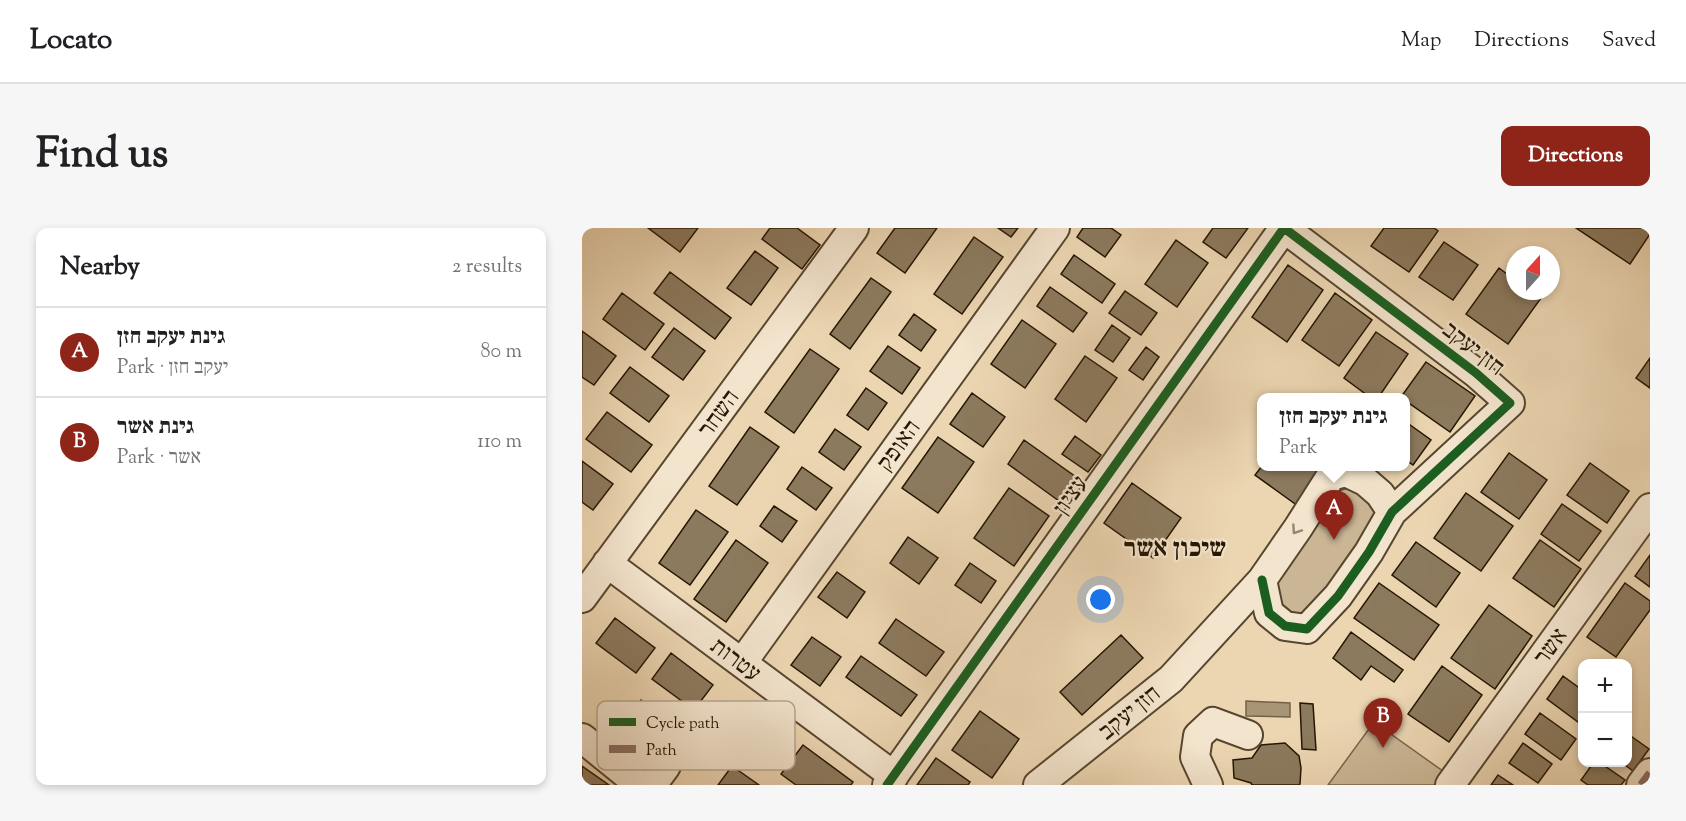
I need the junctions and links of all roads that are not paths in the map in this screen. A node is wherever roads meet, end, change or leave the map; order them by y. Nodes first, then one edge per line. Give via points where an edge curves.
1 (854, 228) edge
2 (1055, 228) edge
3 (1284, 228) edge
4 (1650, 508) edge
5 (1392, 512) junction
6 (608, 563) junction
7 (1262, 580) junction
8 (582, 598) edge
9 (742, 663) junction
10 (790, 701) edge
11 (795, 705) edge
12 (1248, 735) dead end
13 (582, 738) edge
14 (597, 750) edge
15 (621, 770) edge
16 (1650, 772) edge
17 (890, 780) edge
18 (640, 785) edge
19 (1038, 785) edge
20 (1208, 785) edge
21 (1450, 785) edge
22 (1641, 785) edge

1 - 6 street, השחר
2 - 9 street, האופק
3 - 5 street, חזן יעקב via 1510,403
3 - 17 street, עציון
4 - 21 street, אשר
5 -> 7 street, חזן יעקב via 1365,481 1347,472 1331,476
5 - 7 street via 1338,596 1307,629 1285,626 1269,613
6 - 8 street, השחר
6 - 9 street, עטרות
7 - 19 street, חזן יעקב via 1171,679
9 - 10 street, עטרות
11 - 17 street, עטרות
12 - 20 street via 1213,722 1198,736 1195,757
13 - 14 street
15 - 18 street
16 - 22 street

